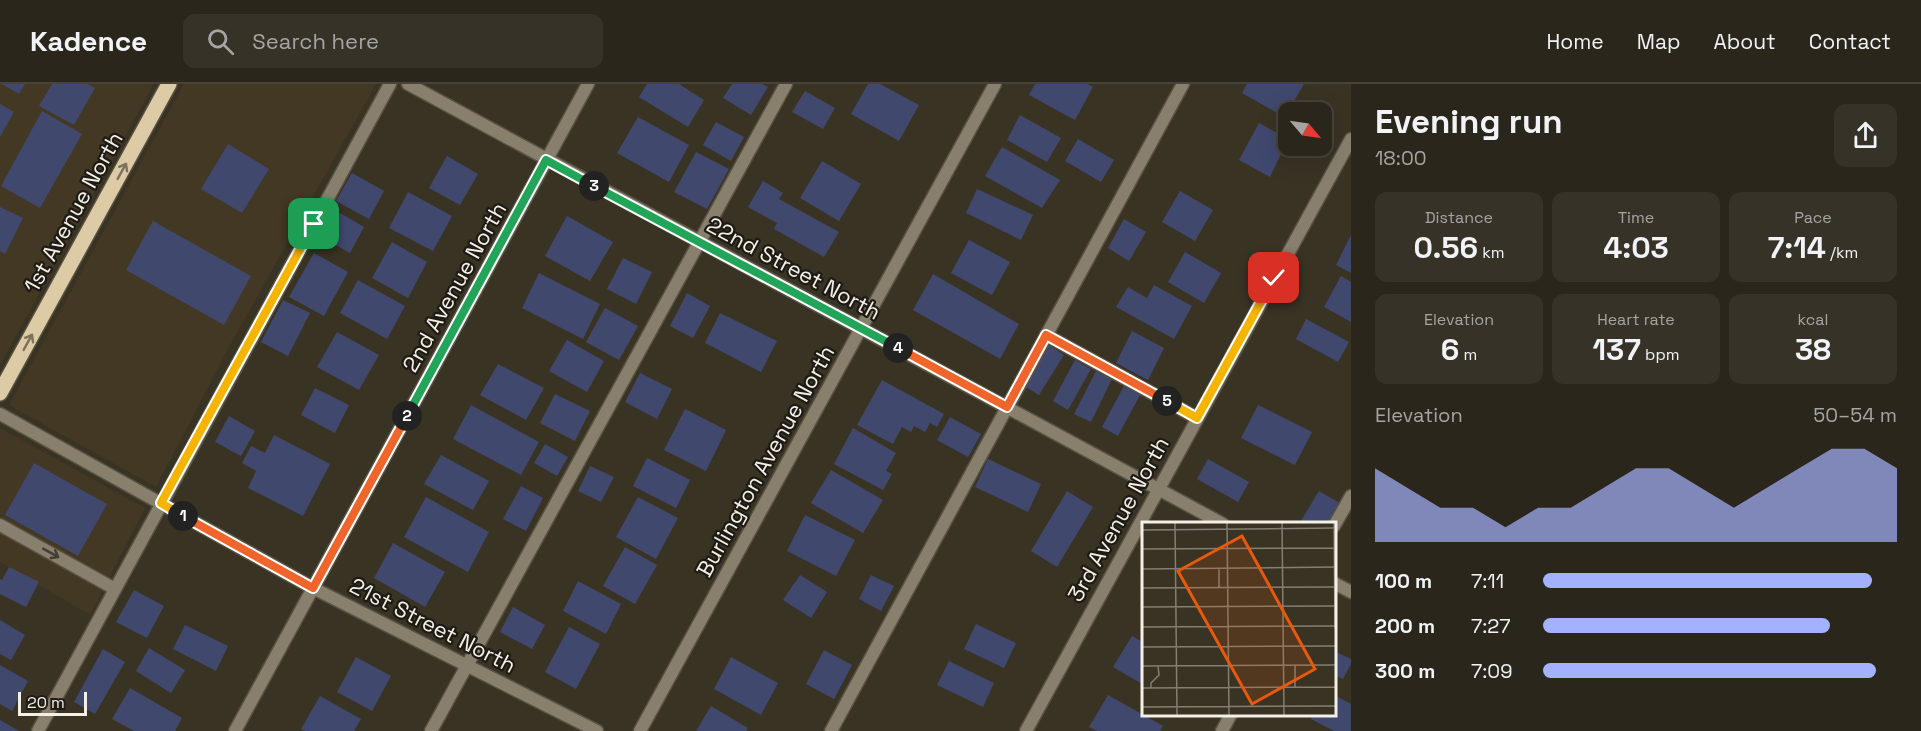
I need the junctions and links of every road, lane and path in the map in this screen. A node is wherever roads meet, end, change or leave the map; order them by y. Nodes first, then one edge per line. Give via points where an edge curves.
1 (169, 84) edge
2 (390, 84) edge
3 (408, 84) edge
4 (588, 84) edge
5 (786, 84) edge
6 (995, 84) edge
7 (1183, 84) edge
8 (1351, 139) edge
9 (546, 160) junction
10 (699, 242) junction
11 (861, 328) junction
12 (1046, 335) junction
13 (0, 393) edge
14 (1007, 407) junction
15 (0, 414) edge
16 (1197, 418) junction
17 (1158, 489) junction
18 (1351, 496) edge
19 (161, 503) junction
20 (1219, 522) edge
21 (1336, 524) edge
22 (0, 525) edge
23 (1336, 584) edge
24 (313, 588) junction
25 (115, 589) junction
26 (1351, 592) edge
27 (466, 665) junction
28 (1230, 716) edge
29 (38, 731) edge
30 (235, 731) edge
31 (430, 731) edge
32 (597, 731) edge
33 (640, 731) edge
34 (831, 731) edge
35 (1026, 731) edge
36 (1222, 731) edge

13 -> 1 main road, 1st Avenue North
2 - 19 street
3 - 9 street, 22nd Street North
4 - 9 street, 2nd Avenue North
5 - 10 street
6 - 11 street, Burlington Avenue North
7 - 12 street
8 - 16 street, 3rd Avenue North
9 - 10 street, 22nd Street North
9 - 24 street, 2nd Avenue North
10 - 11 street, 22nd Street North
10 - 27 street
11 - 14 street, 22nd Street North
11 - 33 street, Burlington Avenue North
12 - 14 street
12 - 16 street
14 - 17 street, 22nd Street North
14 - 34 street
15 - 19 street, 21st Street North
16 - 17 street, 3rd Avenue North
17 - 20 street, 22nd Street North
17 - 35 street, 3rd Avenue North
18 - 21 street
19 - 24 street, 21st Street North
19 - 25 street
22 -> 25 street
23 - 26 street
24 - 27 street, 21st Street North
24 - 30 street, 2nd Avenue North
25 - 29 street
27 - 31 street
27 - 32 street, 21st Street North
28 - 36 street

